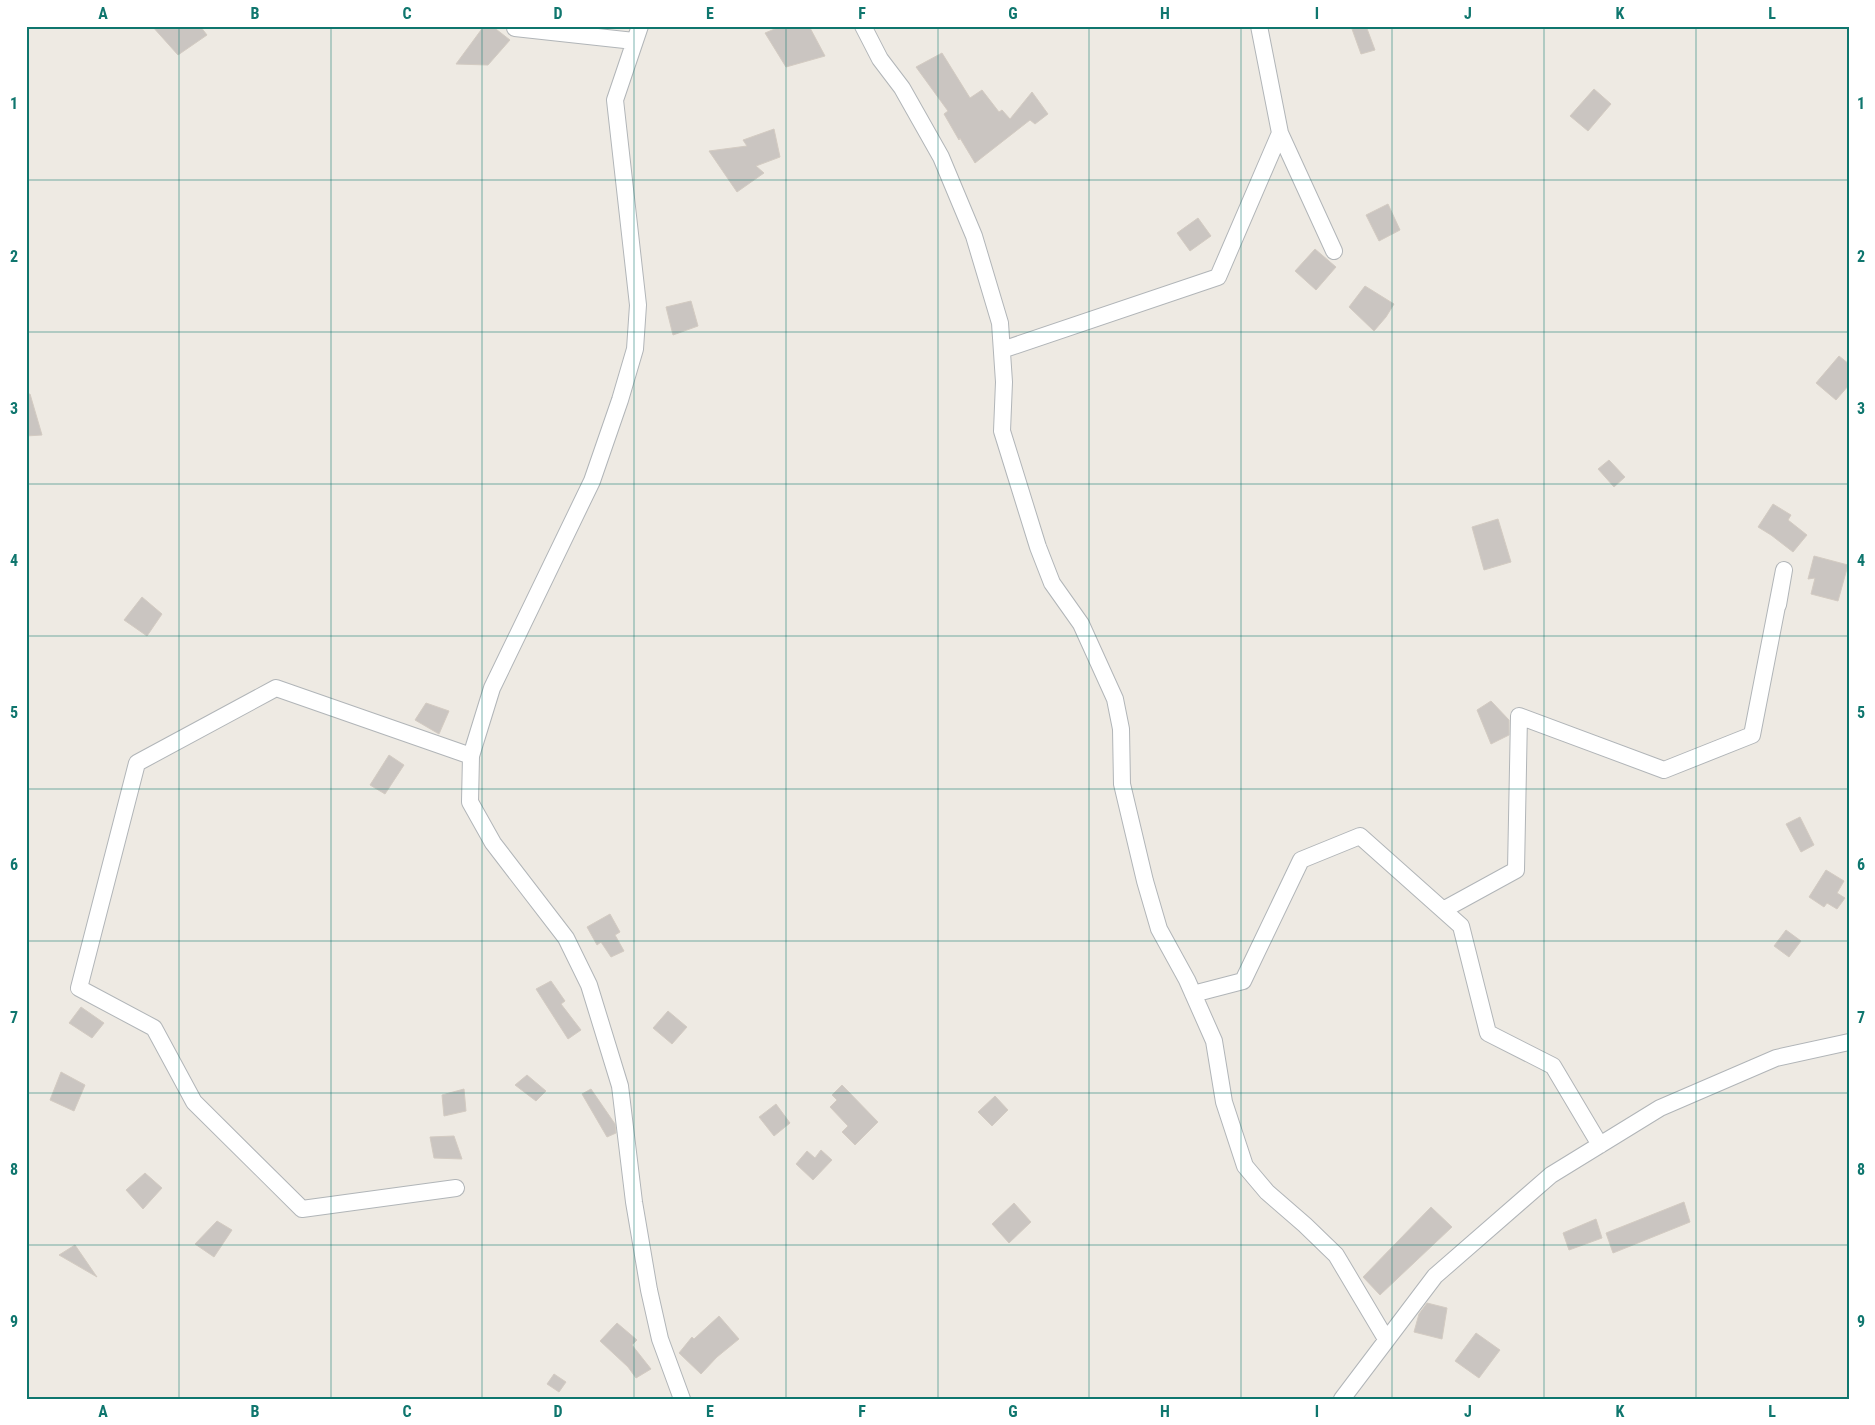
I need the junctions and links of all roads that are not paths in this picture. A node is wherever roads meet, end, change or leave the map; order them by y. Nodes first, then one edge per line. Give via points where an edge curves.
1 (863, 26) edge
2 (1259, 26) edge
3 (515, 28) dead end
4 (637, 34) edge
5 (1280, 133) junction
6 (1334, 251) dead end
7 (1002, 350) junction
8 (1778, 605) dead end
9 (471, 756) junction
10 (1443, 910) junction
11 (1193, 994) junction
12 (1849, 1042) edge
13 (1600, 1145) junction
14 (456, 1188) dead end
15 (1386, 1339) junction
16 (682, 1399) edge
17 (1342, 1399) edge

1 - 7 street via 941,157 974,236 1000,323
2 - 5 street
3 - 4 street
4 - 9 street via 615,100 638,305 634,349 592,481 492,688
5 - 6 street
5 - 7 street via 1218,277
7 - 11 street via 1002,431 1052,583 1081,624 1115,699 1121,729 1122,784 1145,881 1159,929
8 - 10 street via 1784,570 1752,735 1664,770 1519,716 1516,870
9 - 14 street via 276,688 137,763 79,988 154,1028 194,1102 302,1209
9 - 16 street via 470,802 493,843 566,938 589,985 620,1086 634,1202 654,1315
10 - 11 street via 1360,836 1301,860 1243,981
10 - 13 street via 1461,926 1488,1033 1552,1066
11 - 15 street via 1214,1041 1224,1102 1245,1166 1267,1192 1336,1255
12 - 13 street via 1776,1058 1660,1108
13 - 15 street via 1551,1175 1435,1276
15 - 17 street

